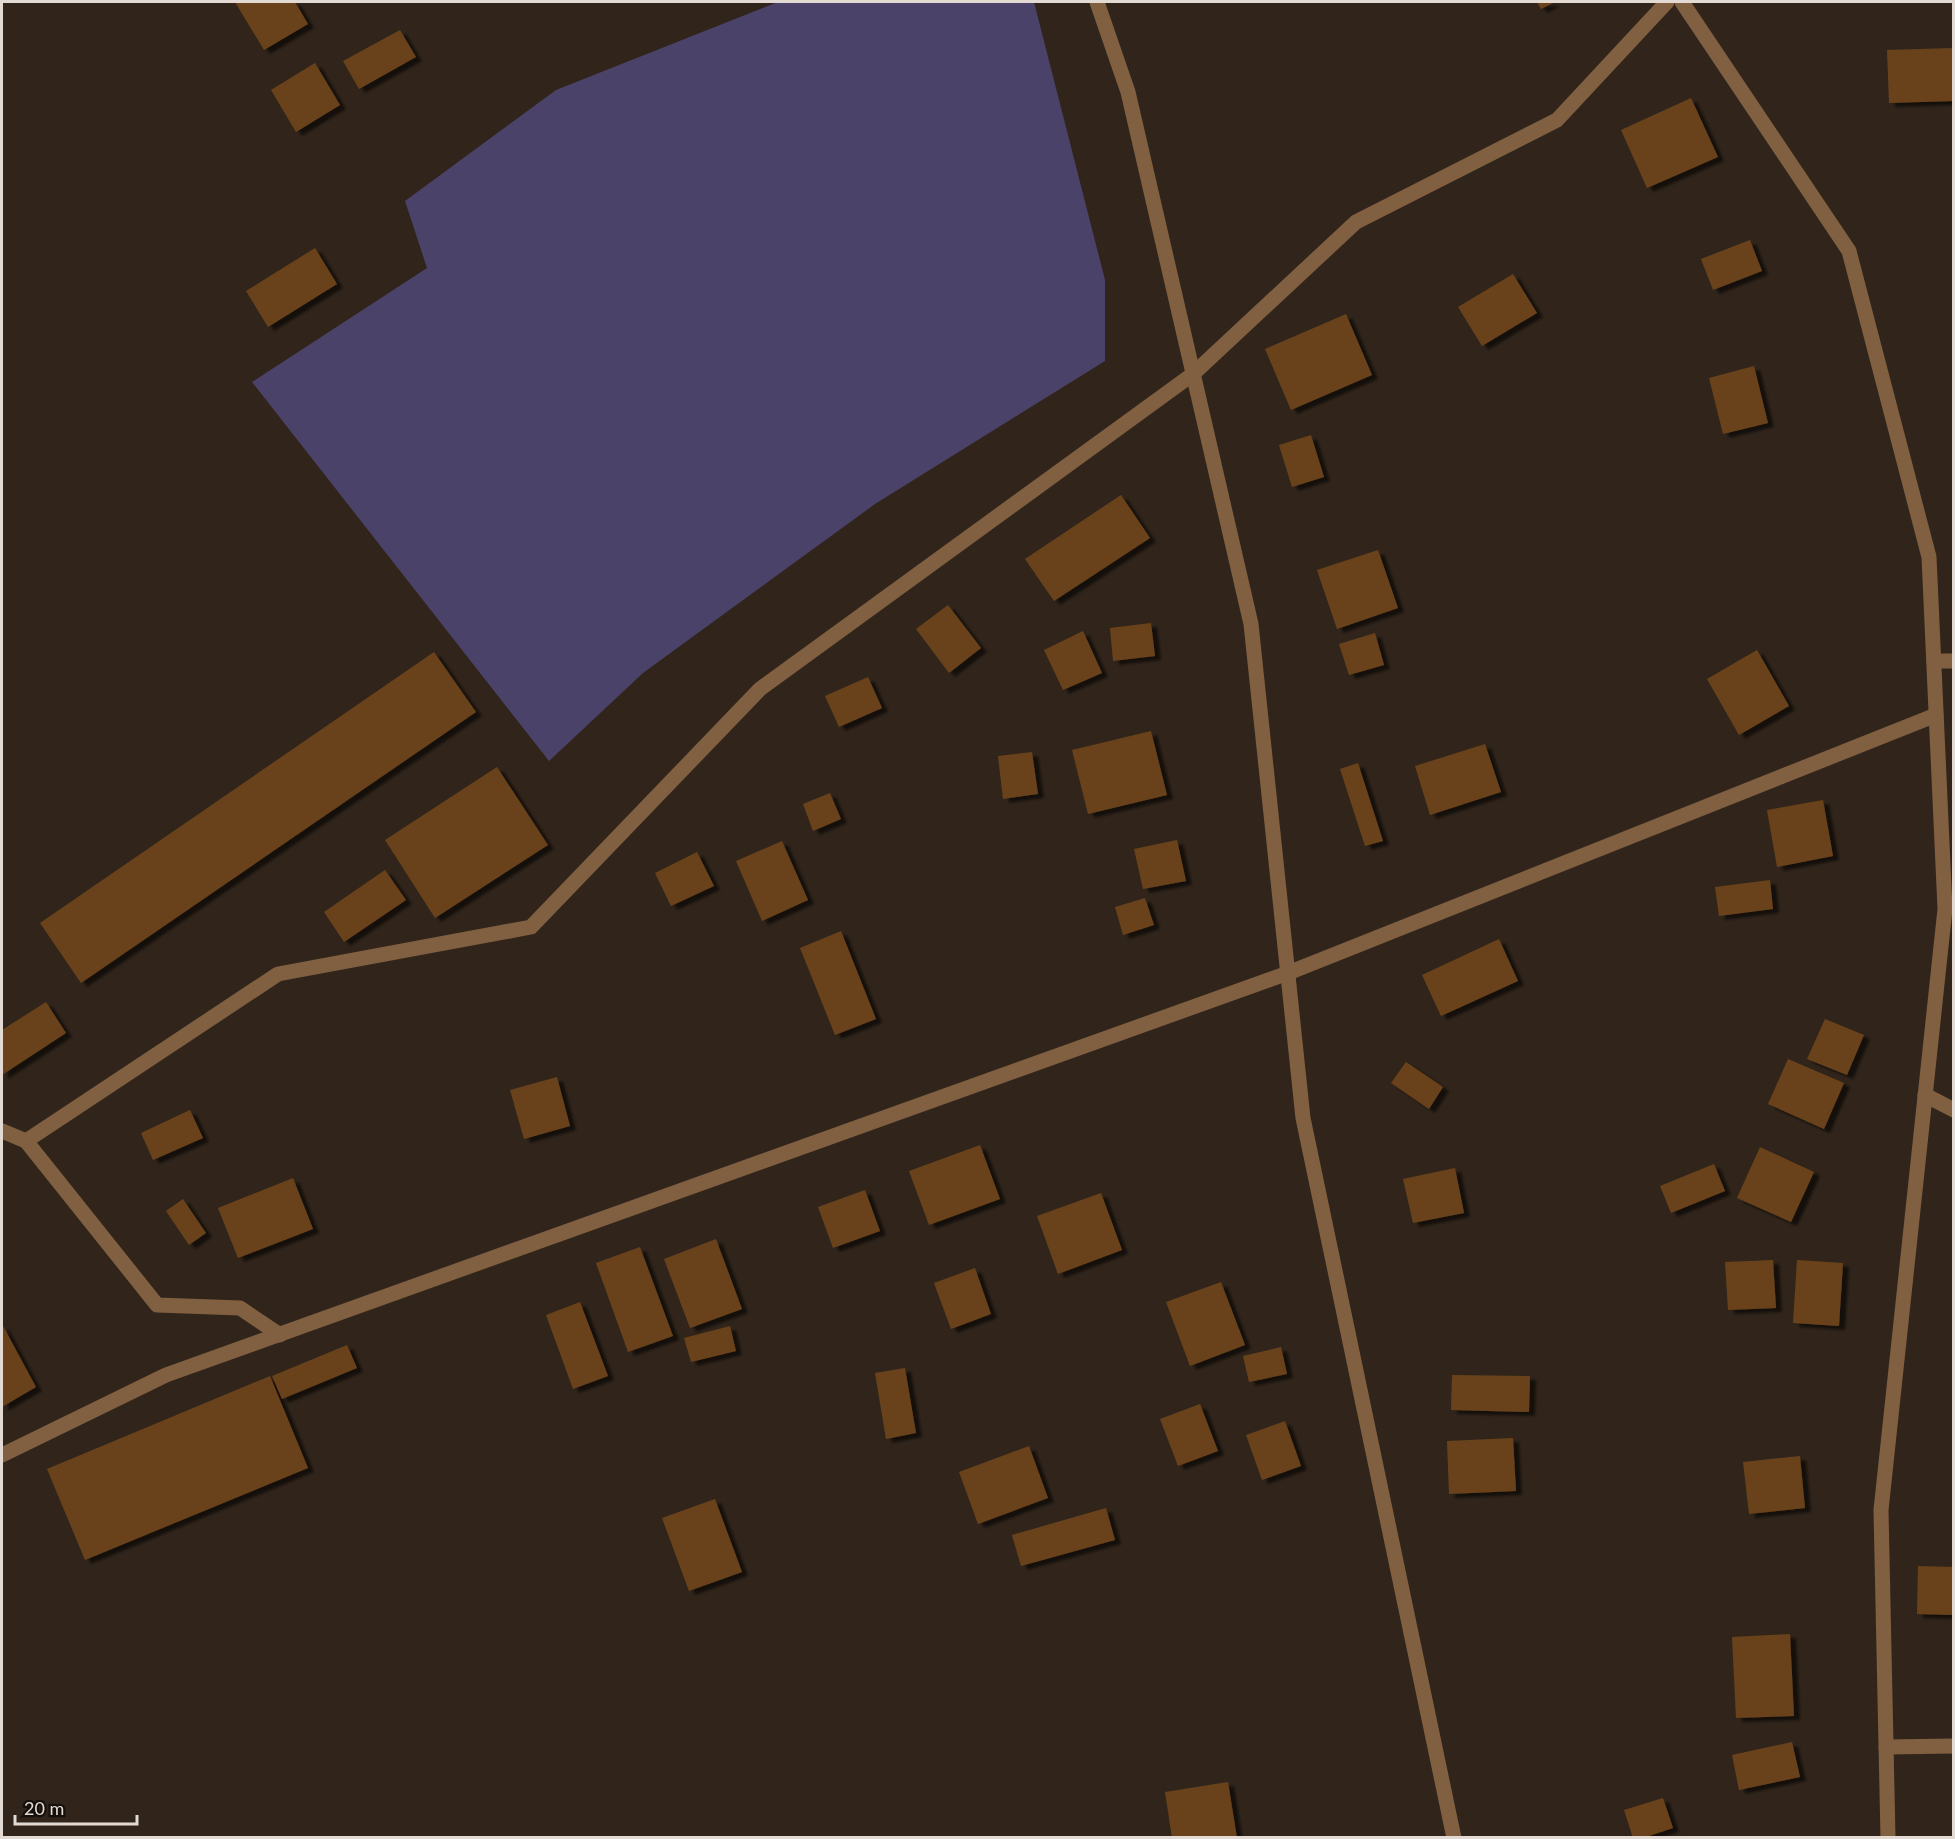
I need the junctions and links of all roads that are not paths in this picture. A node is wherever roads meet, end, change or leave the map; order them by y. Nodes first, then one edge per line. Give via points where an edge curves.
1 (1097, 2) edge
2 (1667, 2) edge
3 (1682, 2) edge
4 (1193, 374) junction
5 (1934, 661) junction
6 (1953, 661) edge
7 (1936, 715) junction
8 (1288, 973) junction
9 (1925, 1095) junction
10 (1953, 1110) edge
11 (2, 1131) edge
12 (26, 1141) junction
13 (280, 1335) junction
14 (2, 1455) edge
15 (1953, 1746) edge
16 (1886, 1747) junction
17 (1454, 1838) edge
18 (1888, 1838) edge

1 - 4 street via 1128,92
2 - 4 street via 1557,120 1356,222
3 - 5 street via 1849,250 1929,557
4 - 8 street via 1251,624
4 - 12 street via 760,689 531,927 278,974
5 - 6 street
5 - 7 street
7 - 8 street
7 - 9 street via 1945,909
8 - 13 street
8 - 17 street via 1303,1118
9 - 10 street
9 - 16 street via 1881,1509
11 - 12 street
12 - 13 street via 157,1305 240,1308
13 - 14 street via 166,1375
15 - 16 street
16 - 18 street

